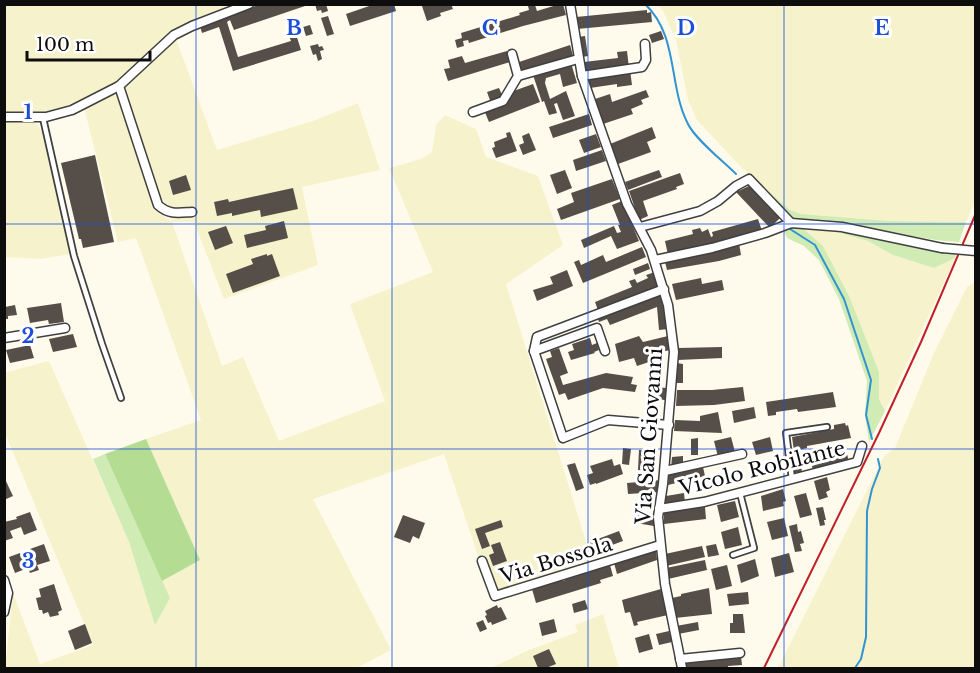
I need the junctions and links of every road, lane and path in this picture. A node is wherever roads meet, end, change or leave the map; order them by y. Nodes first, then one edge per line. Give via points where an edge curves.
1 (249, 4) edge
2 (570, 4) edge
3 (645, 44) dead end
4 (512, 54) dead end
5 (578, 59) junction
6 (518, 76) junction
7 (582, 76) junction
8 (119, 86) junction
9 (473, 112) dead end
10 (4, 117) edge
11 (43, 118) junction
12 (192, 212) dead end
13 (791, 223) junction
14 (640, 227) junction
15 (975, 251) edge
16 (655, 260) junction
17 (664, 289) junction
18 (65, 328) dead end
19 (4, 338) edge
20 (534, 351) junction
21 (605, 351) dead end
22 (121, 398) dead end
23 (669, 425) junction
24 (827, 427) dead end
25 (862, 446) dead end
26 (742, 454) dead end
27 (665, 471) junction
28 (792, 479) junction
29 (740, 493) junction
30 (659, 509) junction
31 (660, 546) junction
32 (733, 555) dead end
33 (482, 561) dead end
34 (4, 580) edge
35 (4, 612) edge
36 (740, 653) dead end
37 (680, 658) junction
38 (682, 669) edge

1 - 8 street via 174,35
2 - 5 street, Via San Giovanni
3 - 7 street via 646,60 642,67
4 - 6 street
5 - 6 street
5 - 7 street, Via San Giovanni
6 - 9 street via 502,101
7 - 14 street, Via San Giovanni via 627,204
8 - 11 street via 72,110
8 - 12 street via 158,205 165,212
10 - 11 street
11 - 22 lane via 74,255
13 - 14 street via 749,179 700,211
13 - 15 street, bridge via 842,227
13 - 16 street via 712,248
14 - 16 street, Via San Giovanni
16 - 17 street, Via San Giovanni
17 - 20 street via 537,337
17 - 23 street, Via San Giovanni via 674,352
18 - 19 street
20 - 21 street via 597,328
20 - 23 street via 563,438 608,420
23 - 27 street, Via San Giovanni
24 - 28 lane via 786,433
25 - 28 street, Vicolo Robilante via 857,462
26 - 27 street
27 - 30 street, Via San Giovanni
28 - 29 street, Vicolo Robilante
29 - 30 street, Vicolo Robilante
29 - 32 lane via 754,548
30 - 31 street, Via San Giovanni
31 - 33 street, Via Bossola via 495,596
31 - 37 street, Via San Giovanni
34 - 35 street via 8,592
36 - 37 street
37 - 38 street, Via San Giovanni

